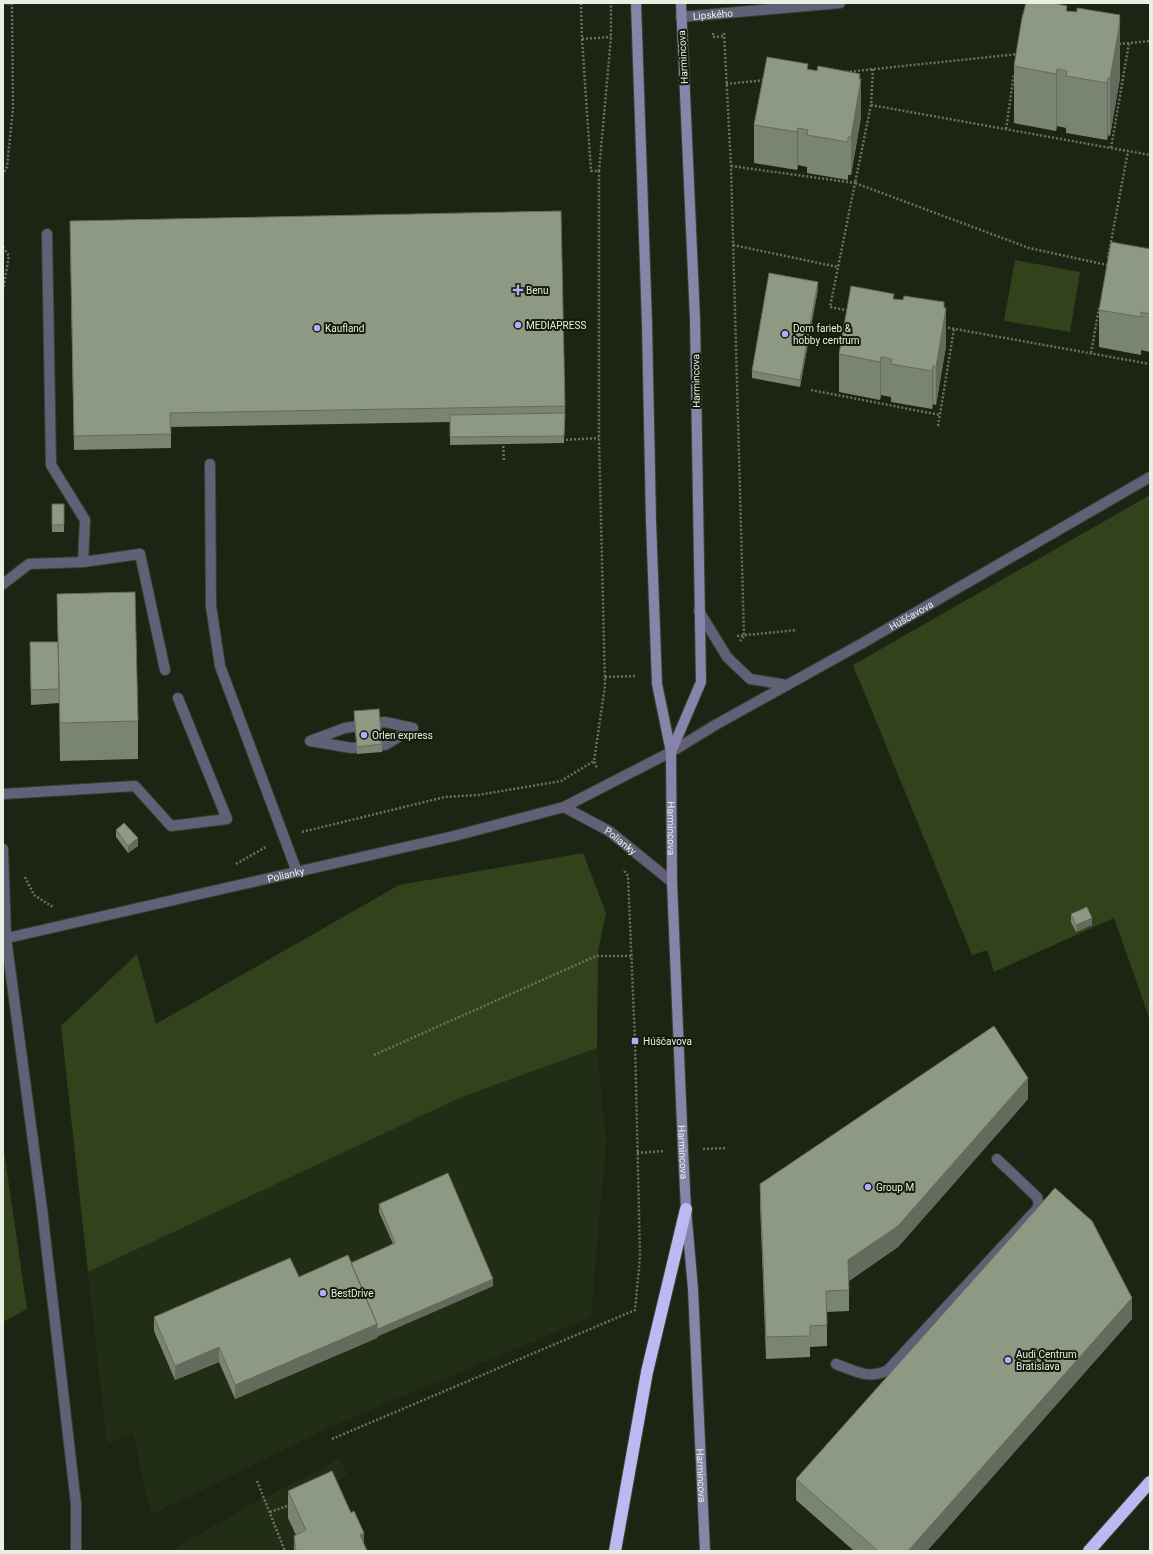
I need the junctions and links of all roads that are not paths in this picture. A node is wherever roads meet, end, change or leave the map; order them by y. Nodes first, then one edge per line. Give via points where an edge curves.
1 (636, 3) edge
2 (681, 3) edge
3 (840, 3) edge
4 (681, 17) junction
5 (47, 234) dead end
6 (210, 464) dead end
7 (1150, 477) edge
8 (83, 562) junction
9 (3, 584) edge
10 (699, 611) junction
11 (165, 670) dead end
12 (787, 686) junction
13 (178, 698) dead end
14 (413, 728) joint
15 (671, 752) junction
16 (3, 794) edge
17 (564, 807) junction
18 (3, 848) edge
19 (297, 872) junction
20 (672, 882) junction
21 (5, 939) edge
22 (997, 1159) dead end
23 (686, 1209) junction
24 (836, 1364) dead end
25 (1150, 1482) edge
26 (76, 1551) edge
27 (615, 1551) edge
28 (705, 1551) edge
29 (1090, 1551) edge

1 - 15 street, Harmincova via 657,684
2 - 4 street, Harmincova
3 - 4 street, Lipského
4 - 10 street, Harmincova via 695,319
5 - 8 street via 51,465 85,520
6 - 19 street via 211,606 220,666
7 - 12 street, Húščavova
8 - 9 street via 29,564
8 - 11 street via 140,554
10 - 12 street via 727,657 750,679
10 - 15 street, Harmincova via 701,682
12 - 15 street, Húščavova
13 - 16 street via 227,819 171,826 136,786
14 - 14 street via 385,745 352,748 310,741 345,728 384,722
15 - 17 street, Polianky
15 - 20 street, Harmincova
17 - 19 street, Polianky via 454,836
17 - 20 street, Polianky via 609,831
18 - 21 street
19 - 21 street, Polianky
20 - 23 street, Harmincova
21 - 26 street via 42,1209 76,1504
22 - 24 street via 1037,1197 1037,1209 888,1370 878,1375 864,1374
23 - 27 highway via 648,1372
23 - 28 street, Harmincova via 693,1289
25 - 29 highway

